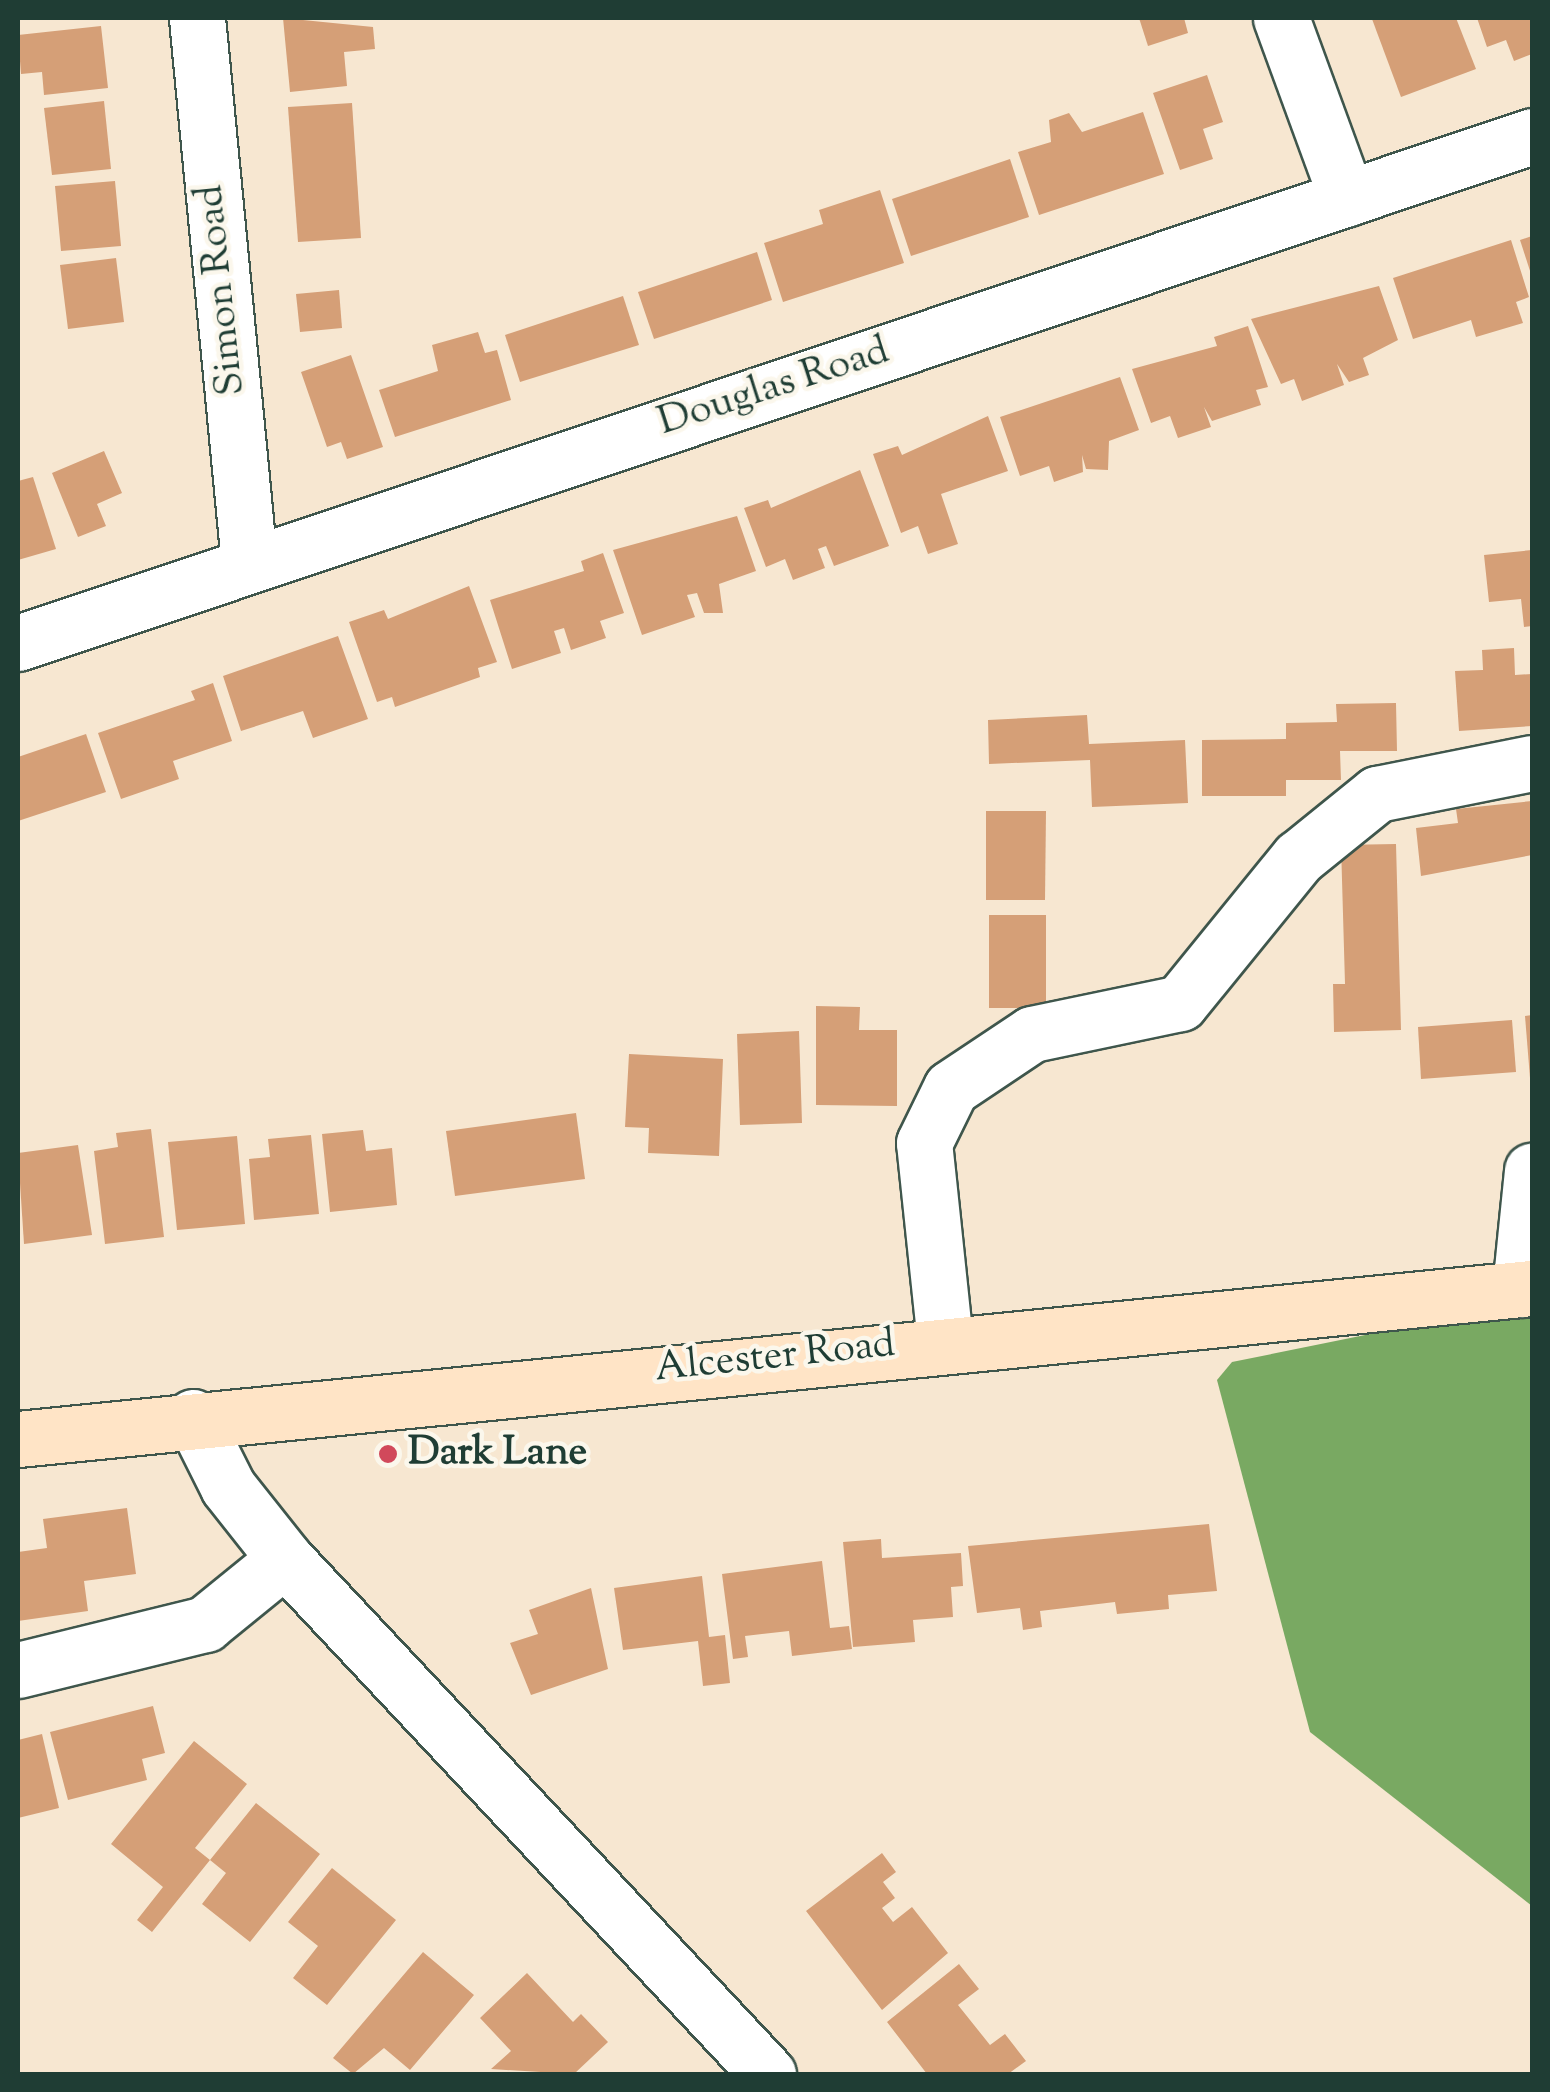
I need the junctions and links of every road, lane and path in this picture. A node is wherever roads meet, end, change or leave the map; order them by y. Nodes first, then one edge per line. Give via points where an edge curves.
1 (197, 18) edge
2 (1281, 18) edge
3 (1532, 136) edge
4 (1347, 198) junction
5 (249, 562) junction
6 (18, 643) edge
7 (1532, 763) edge
8 (1532, 1171) edge
9 (1526, 1288) edge
10 (945, 1342) junction
11 (194, 1417) junction
12 (18, 1439) edge
13 (285, 1559) junction
14 (18, 1670) edge
15 (768, 2074) edge

1 - 5 street, Simon Road
2 - 4 street
3 - 4 street, Douglas Road
4 - 5 street, Douglas Road
5 - 6 street, Douglas Road
7 - 10 street via 1377,794 1298,858 1180,1003 1032,1034 951,1088 924,1144
8 - 9 street
9 - 10 street, Alcester Road
10 - 11 street, Alcester Road
11 - 12 street, Alcester Road
11 - 13 street via 228,1486
13 - 14 street via 205,1624
13 - 15 street

